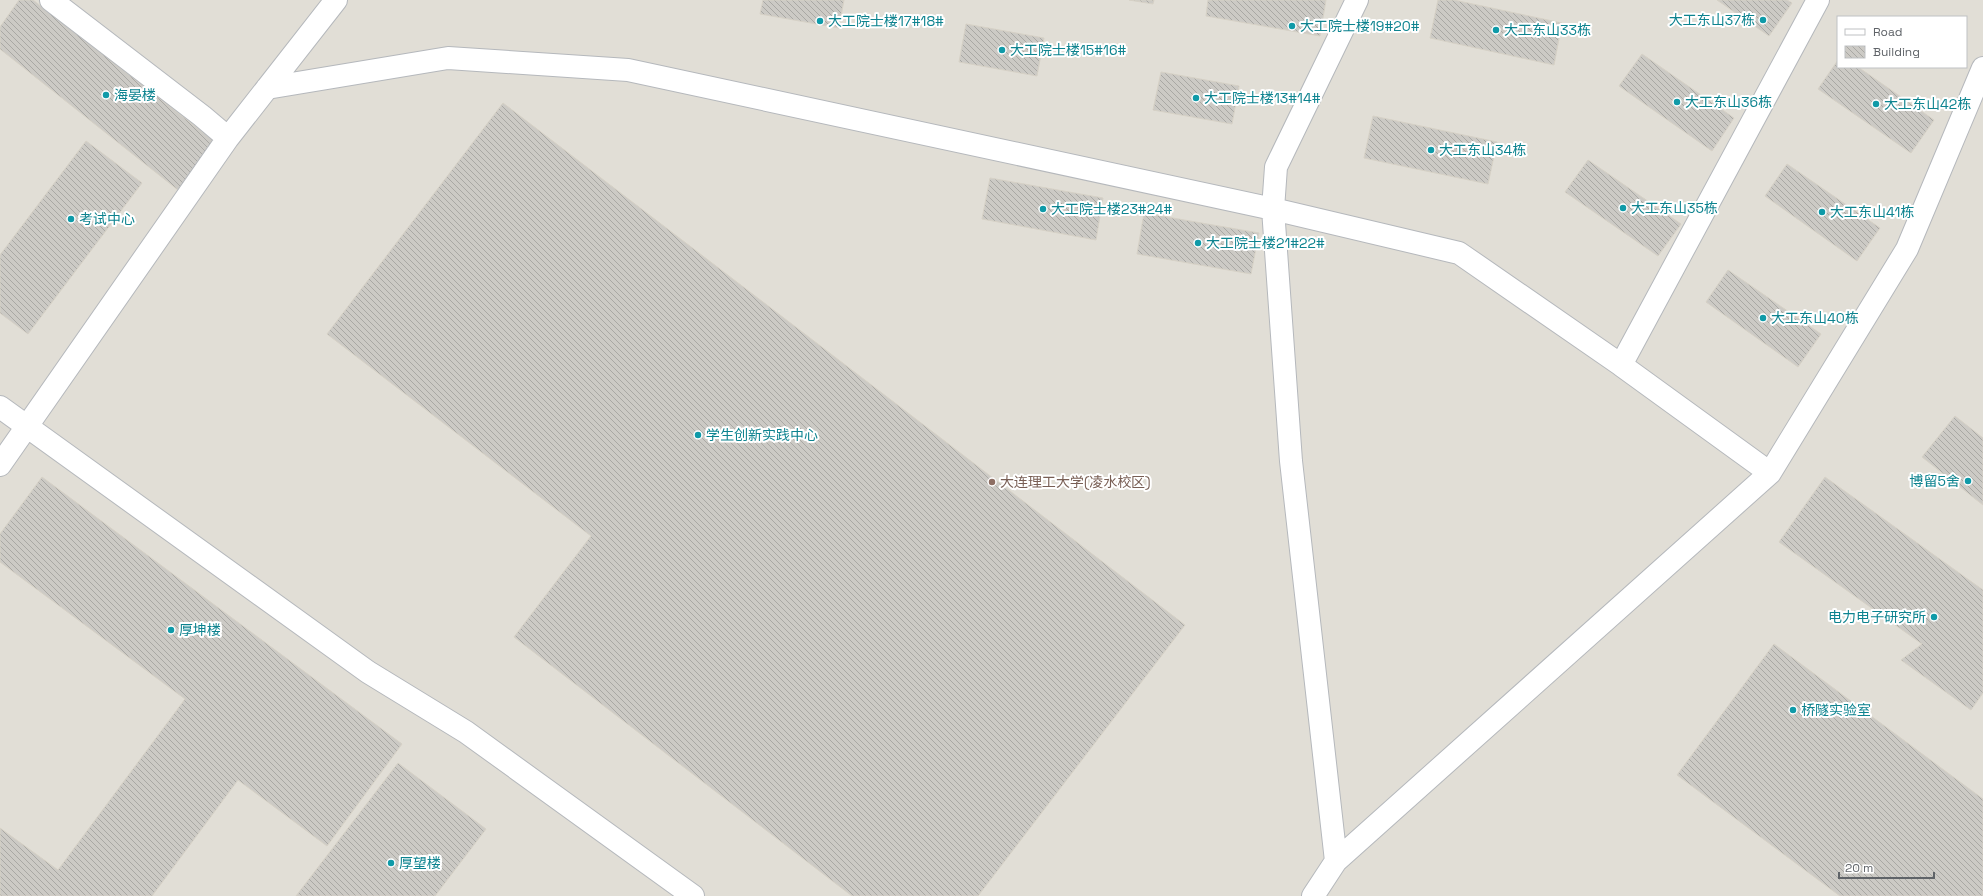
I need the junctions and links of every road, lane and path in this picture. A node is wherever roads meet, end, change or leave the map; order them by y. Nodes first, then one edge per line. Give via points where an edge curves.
1 (52, 0) edge
2 (336, 0) edge
3 (1357, 0) edge
4 (1818, 0) edge
5 (1983, 68) edge
6 (267, 88) junction
7 (228, 138) junction
8 (1273, 209) junction
9 (1620, 365) junction
10 (0, 408) edge
11 (27, 428) junction
12 (0, 465) edge
13 (1770, 473) junction
14 (1336, 861) junction
15 (693, 896) edge
16 (1313, 896) edge

1 - 7 street
2 - 6 street
3 - 8 street via 1276,167
4 - 9 street
5 - 13 street via 1907,249
6 - 7 street
6 - 8 street via 448,58 628,70
7 - 11 street
8 - 9 street via 1459,253
8 - 14 street via 1291,461
9 - 13 street
10 - 11 street
11 - 12 street
11 - 15 street via 368,672 466,732
13 - 14 street
14 - 16 street

